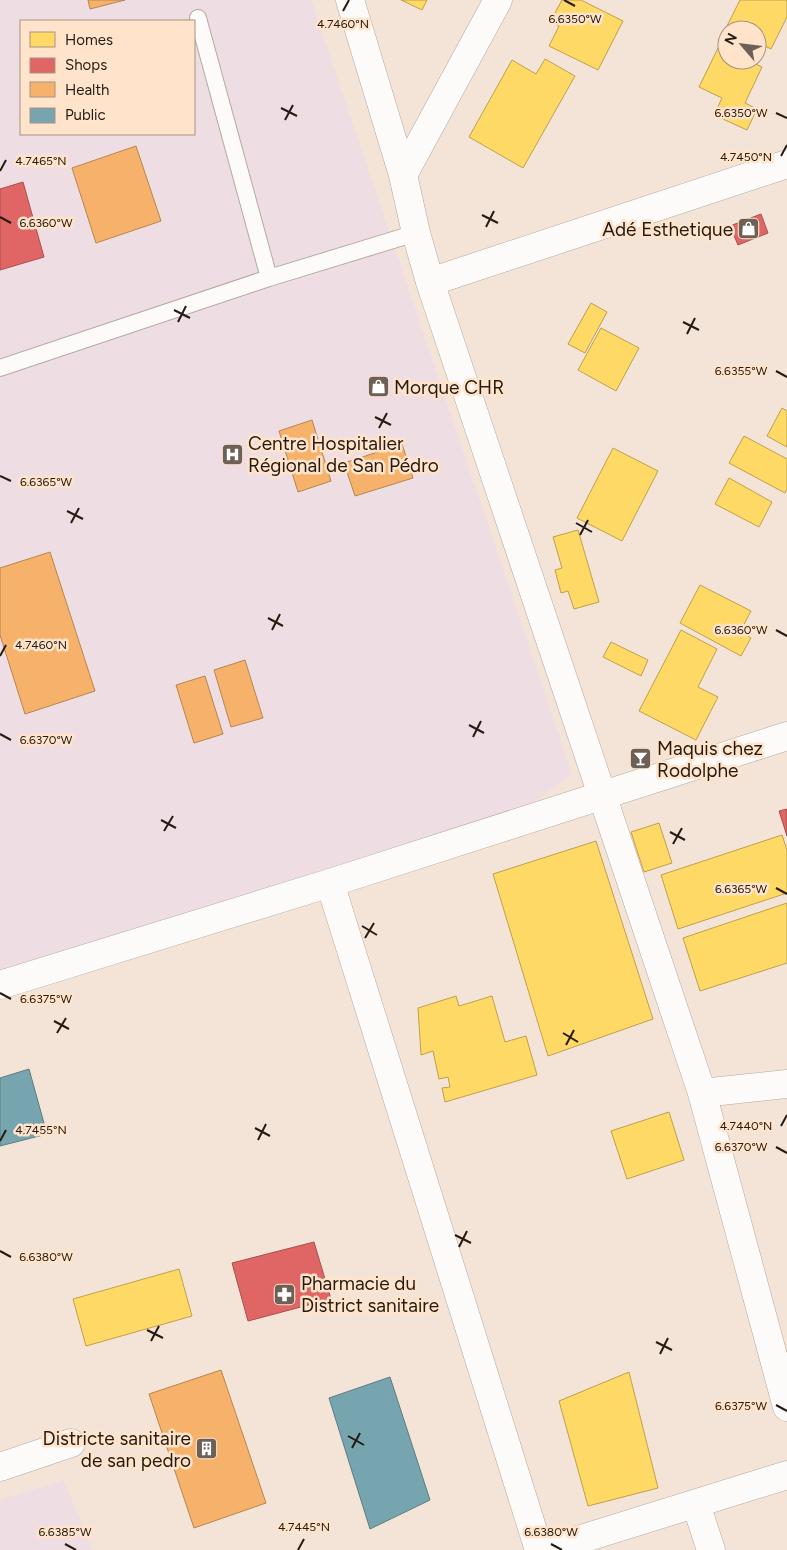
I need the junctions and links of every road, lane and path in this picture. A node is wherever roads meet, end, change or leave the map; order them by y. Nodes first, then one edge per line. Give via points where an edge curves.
1 (350, 0) edge
2 (498, 0) edge
3 (198, 18) dead end
4 (787, 164) edge
5 (403, 175) junction
6 (416, 233) junction
7 (269, 278) junction
8 (430, 282) junction
9 (0, 368) edge
10 (787, 736) edge
11 (602, 795) junction
12 (330, 883) junction
13 (0, 985) edge
14 (787, 1084) edge
15 (702, 1093) junction
16 (787, 1407) edge
17 (71, 1443) dead end
18 (0, 1467) edge
19 (787, 1475) edge
20 (696, 1504) junction
21 (539, 1550) edge
22 (546, 1550) edge
23 (711, 1550) edge

1 - 5 street
2 - 5 street
3 - 7 lane
4 - 8 street
5 - 6 street
6 - 7 lane
6 - 8 street
7 - 9 lane
8 - 11 street
10 - 11 street
11 - 12 street
11 - 15 street
12 - 13 street
12 - 21 street
14 - 15 street
15 - 16 street
17 - 18 street
19 - 20 street
20 - 22 street
20 - 23 street

